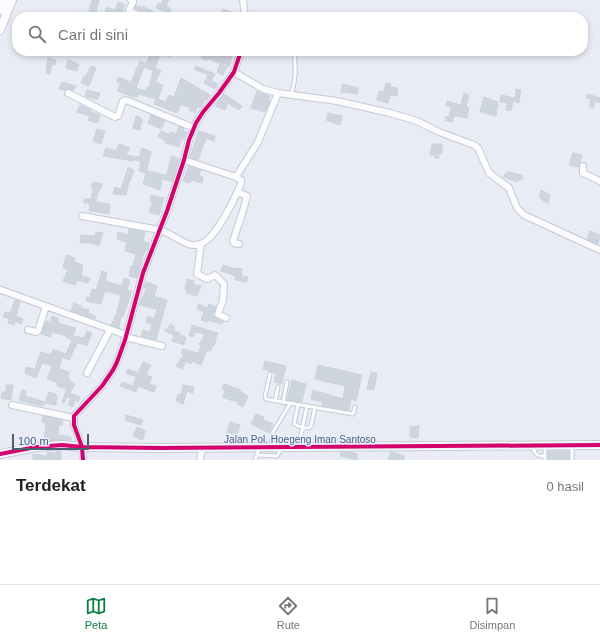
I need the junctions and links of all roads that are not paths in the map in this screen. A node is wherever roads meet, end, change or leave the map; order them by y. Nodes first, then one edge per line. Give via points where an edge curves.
1 (4, 0) edge
2 (12, 0) edge
3 (131, 0) edge
4 (243, 0) edge
5 (0, 10) edge
6 (132, 12) edge
7 (244, 12) edge
8 (0, 30) edge
9 (239, 56) edge
10 (294, 56) edge
11 (234, 72) junction
12 (68, 93) dead end
13 (278, 93) junction
14 (291, 95) junction
15 (194, 128) junction
16 (184, 160) junction
17 (583, 166) dead end
18 (236, 177) junction
19 (600, 181) edge
20 (237, 192) junction
21 (82, 216) dead end
22 (160, 230) junction
23 (201, 244) junction
24 (239, 244) dead end
25 (600, 250) edge
26 (1, 290) dead end
27 (46, 306) junction
28 (226, 318) dead end
29 (28, 330) dead end
30 (110, 330) junction
31 (125, 336) junction
32 (162, 346) dead end
33 (87, 373) dead end
34 (270, 374) dead end
35 (287, 382) dead end
36 (278, 387) dead end
37 (275, 401) junction
38 (283, 403) junction
39 (290, 404) junction
40 (12, 405) dead end
41 (298, 405) junction
42 (307, 406) junction
43 (315, 407) junction
44 (355, 408) dead end
45 (74, 418) junction
46 (303, 428) junction
47 (533, 445) junction
48 (600, 445) edge
49 (544, 446) junction
50 (572, 446) junction
51 (82, 447) junction
52 (202, 447) junction
53 (271, 447) junction
54 (282, 447) junction
55 (299, 447) junction
56 (258, 451) junction
57 (0, 454) edge
58 (545, 458) edge
59 (83, 460) edge
60 (200, 460) edge
61 (255, 460) edge
62 (572, 460) edge

1 - 5 street
2 - 8 street
3 - 6 street via 133,2 129,10
4 - 7 street
9 - 11 street
10 - 14 lane via 296,69
11 - 13 street via 257,86
11 - 15 street
12 - 15 street via 115,117 126,100
13 - 14 street
13 - 18 street via 258,142
14 - 25 street via 336,101 390,113 417,121 474,145 478,148 489,173 509,188 520,212
15 - 16 street
16 - 18 street
16 - 22 street
17 - 19 street via 583,173
18 - 20 street via 241,180
20 - 23 street via 227,213 210,237
20 - 24 street via 247,196 233,241
21 - 22 street
22 - 23 street via 188,244
22 - 31 street via 143,273
23 - 28 street via 197,274 207,279 215,276 224,284 223,302 218,314
26 - 27 street
27 - 29 street via 38,331
27 - 30 street
30 - 31 street
30 - 33 street
31 - 32 street
31 - 45 street via 113,370
34 - 37 lane via 264,396
35 - 38 lane
36 - 37 lane
37 - 38 lane
38 - 39 lane
39 - 41 lane
39 - 53 lane via 273,432
40 - 45 street
41 - 42 lane
41 - 46 lane via 294,424
42 - 43 lane
42 - 46 lane
43 - 44 lane via 353,414
43 - 46 lane via 309,428
45 - 51 street
46 - 55 lane
47 - 49 street, Jalan Pol. Hoegeng Iman Santoso
47 - 55 street, Jalan Pol. Hoegeng Iman Santoso
47 - 58 lane via 534,453
48 - 50 street, Jalan Pol. Hoegeng Iman Santoso
49 - 50 street, Jalan Pol. Hoegeng Iman Santoso
49 - 58 lane
50 - 62 lane
51 - 52 street, Jalan Pol. Hoegeng Iman Santoso
51 - 57 street, Jalan Pol. Hoegeng Iman Santoso via 55,446
51 - 59 street
52 - 56 street, Jalan Pol. Hoegeng Iman Santoso
52 - 60 street
53 - 54 street, Jalan Pol. Hoegeng Iman Santoso
53 - 56 street, Jalan Pol. Hoegeng Iman Santoso
54 - 55 street, Jalan Pol. Hoegeng Iman Santoso
54 - 56 lane via 277,456
56 - 61 lane

